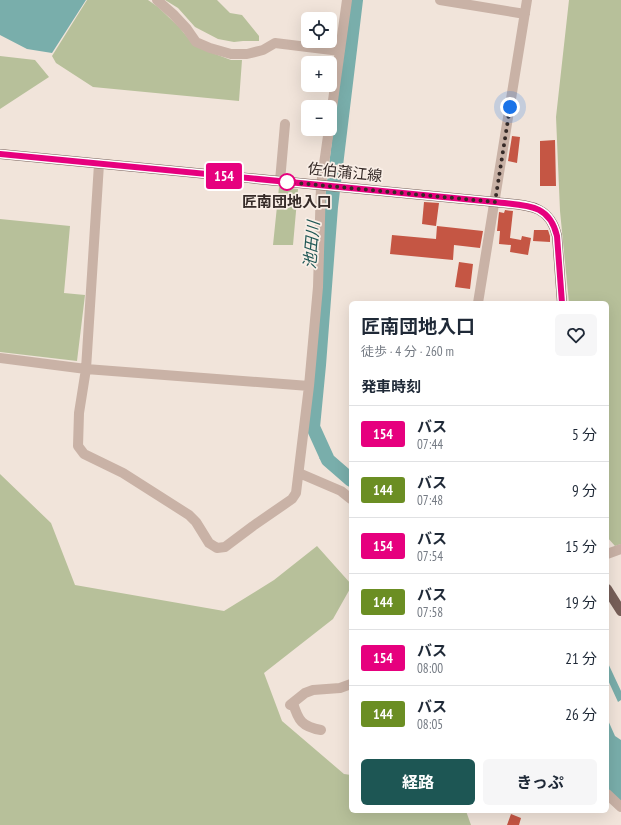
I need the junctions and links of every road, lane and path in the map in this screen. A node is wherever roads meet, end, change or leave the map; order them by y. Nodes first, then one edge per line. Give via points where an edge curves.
1 (157, 0) edge
2 (347, 0) edge
3 (440, 0) edge
4 (527, 0) edge
5 (525, 14) junction
6 (340, 51) junction
7 (333, 100) edge
8 (285, 124) dead end
9 (328, 136) edge
10 (0, 154) edge
11 (99, 164) junction
12 (280, 181) junction
13 (324, 185) junction
14 (495, 202) junction
15 (478, 301) edge
16 (562, 301) edge
17 (0, 358) edge
18 (86, 369) junction
19 (309, 386) junction
20 (299, 473) junction
21 (349, 497) edge
22 (609, 591) edge
23 (621, 610) edge
24 (349, 685) edge
25 (321, 730) dead end
26 (609, 796) edge
27 (621, 807) edge

1 - 6 street via 187,29 196,42 231,54 248,54 275,43
2 - 6 street
3 - 5 street
4 - 5 street
5 - 14 street
6 - 7 street
8 - 12 street
9 - 13 street
10 - 11 main road, 佐伯蒲江線
11 - 12 main road, 佐伯蒲江線
11 - 18 street
12 - 13 main road, 佐伯蒲江線
13 - 14 main road, 佐伯蒲江線
13 - 19 street
14 - 15 street
14 - 16 main road, 佐伯蒲江線 via 538,209 552,221 557,236
17 - 18 street
18 - 19 street
18 - 20 street via 79,413 78,446 84,454 123,473 189,515 208,543 217,548 225,547 292,500 296,493
19 - 20 street
20 - 21 street
22 - 23 main road
24 - 25 street via 313,690 291,704 305,725
26 - 27 street

